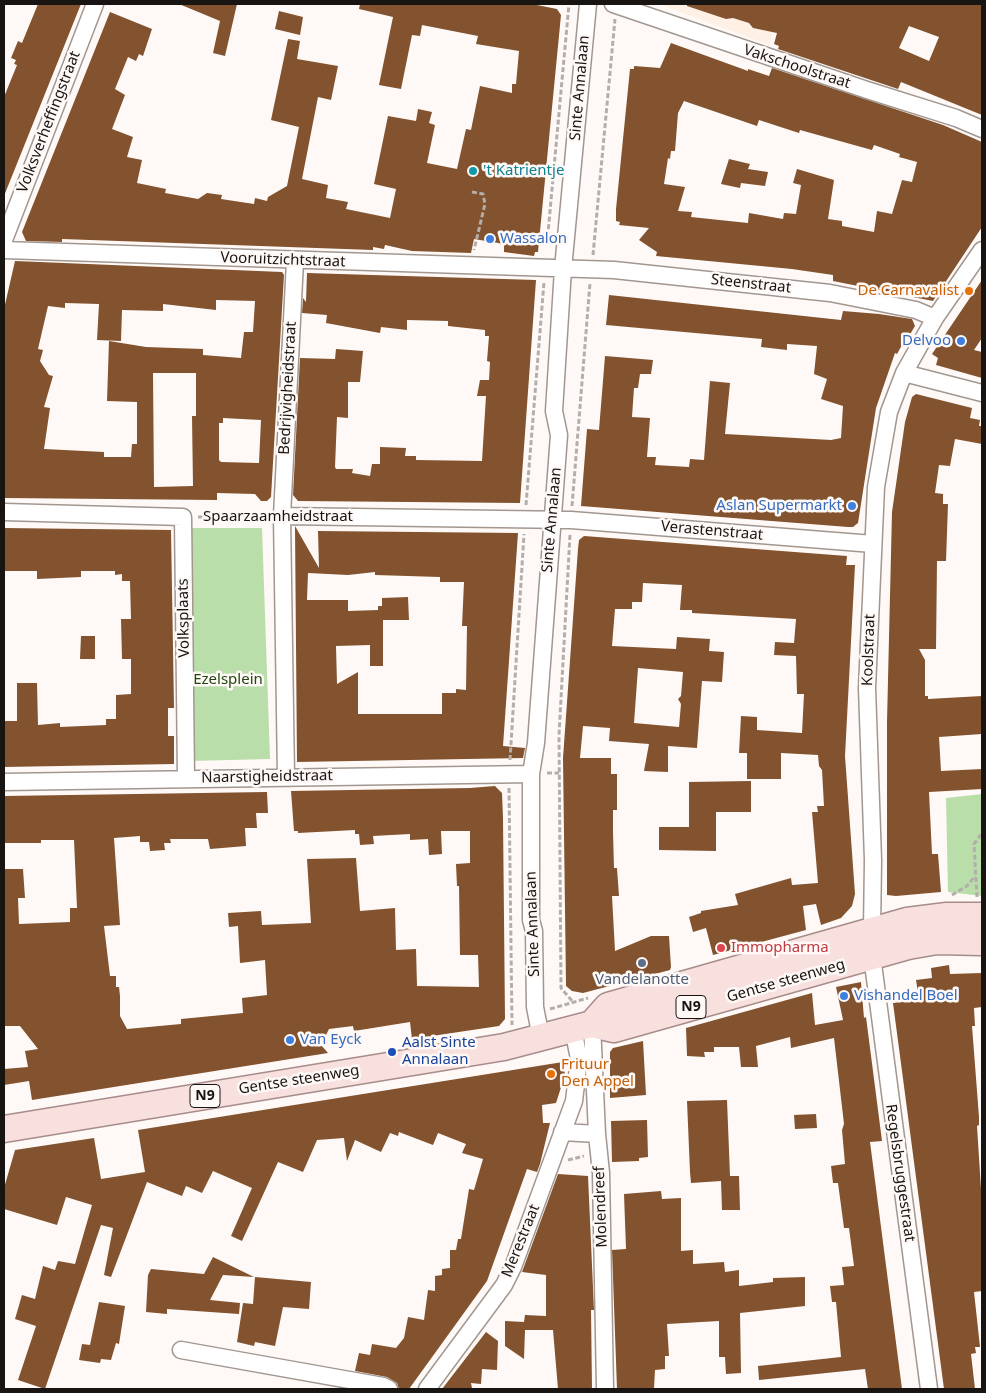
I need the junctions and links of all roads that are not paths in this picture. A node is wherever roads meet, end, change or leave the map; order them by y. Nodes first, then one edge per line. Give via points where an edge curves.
1 (95, 4) edge
2 (588, 4) edge
3 (613, 4) edge
4 (982, 129) edge
5 (4, 240) edge
6 (4, 250) edge
7 (982, 250) edge
8 (294, 261) junction
9 (563, 269) junction
10 (935, 318) junction
11 (904, 373) junction
12 (982, 392) edge
13 (4, 512) edge
14 (282, 516) junction
15 (183, 517) joint
16 (551, 522) junction
17 (872, 544) junction
18 (531, 774) junction
19 (286, 777) junction
20 (186, 778) junction
21 (4, 782) edge
22 (980, 916) edge
23 (872, 930) junction
24 (982, 942) edge
25 (872, 956) junction
26 (582, 1027) junction
27 (541, 1038) junction
28 (4, 1130) edge
29 (562, 1132) junction
30 (597, 1134) junction
31 (181, 1350) dead end
32 (389, 1389) edge
33 (427, 1389) edge
34 (605, 1389) edge
35 (929, 1389) edge

1 - 5 street, Volksverheffingstraat
2 - 9 street, Sinte Annalaan
3 - 4 street, Vakschoolstraat
6 - 8 street, Vooruitzichtstraat
7 - 10 street, Koolstraat
8 - 9 street, Vooruitzichtstraat
8 - 14 street, Bedrijvigheidstraat
9 - 10 street, Steenstraat via 614,270 830,293 916,310
9 - 16 street, Sinte Annalaan via 554,411 560,435
10 - 11 street, Koolstraat
11 - 12 street
11 - 17 street, Koolstraat via 889,412 876,488
13 - 15 street, Spaarzaamheidstraat
14 - 16 street, Spaarzaamheidstraat via 525,518
14 - 19 street
15 - 20 street, Volksplaats
16 - 17 street, Verastenstraat via 571,520
16 - 18 street, Sinte Annalaan via 536,743
17 - 23 street, Koolstraat via 867,688
18 - 19 street, Naarstigheidstraat
18 - 27 street, Sinte Annalaan via 531,920 535,1007
19 - 20 street, Naarstigheidstraat
20 - 21 street, Naarstigheidstraat
22 - 23 main road, Gentse steenweg / N9 via 907,920
23 - 25 main road
23 - 26 main road, Gentse steenweg / N9 via 608,1006
24 - 25 main road, Gentse steenweg / N9 via 937,941
25 - 26 main road, Gentse steenweg / N9 via 614,1029
25 - 35 street, Regelsbruggestraat
26 - 27 main road, Gentse steenweg / N9
26 - 29 street, Merestraat via 574,1101
26 - 30 street, Molendreef
27 - 28 main road, Gentse steenweg / N9 via 480,1051
29 - 30 street
29 - 33 street, Merestraat via 510,1274
30 - 34 street, Molendreef via 601,1173
31 - 32 street

